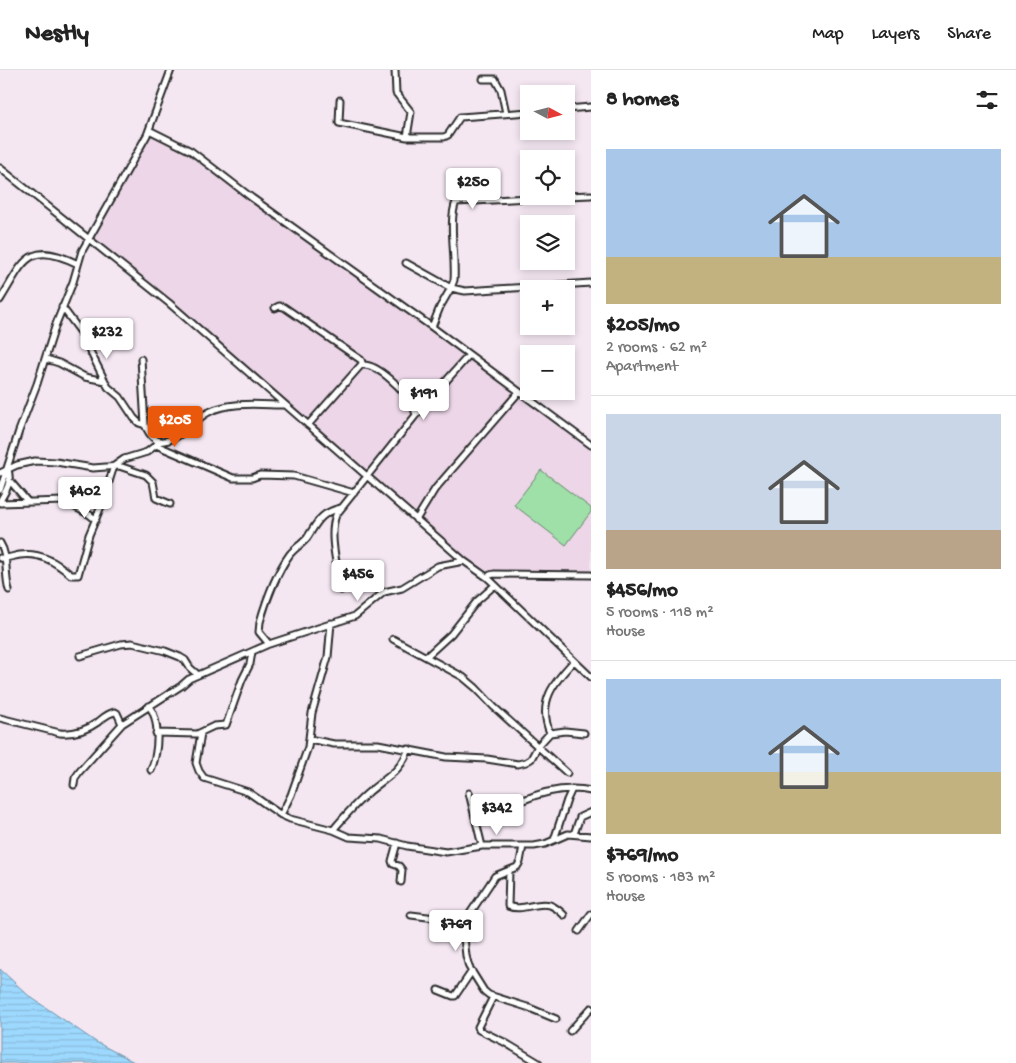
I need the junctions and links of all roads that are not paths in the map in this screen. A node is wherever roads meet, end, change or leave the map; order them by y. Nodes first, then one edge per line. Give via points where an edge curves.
1 (172, 70) edge
2 (395, 70) edge
3 (483, 79) dead end
4 (340, 100) dead end
5 (591, 108) edge
6 (575, 109) edge
7 (520, 112) edge
8 (506, 113) junction
9 (149, 130) junction
10 (407, 137) junction
11 (0, 168) edge
12 (591, 191) edge
13 (588, 195) edge
14 (575, 196) edge
15 (520, 198) edge
16 (89, 240) junction
17 (406, 263) dead end
18 (78, 264) junction
19 (591, 282) edge
20 (451, 288) junction
21 (0, 300) edge
22 (62, 307) junction
23 (275, 308) dead end
24 (432, 327) junction
25 (470, 355) junction
26 (46, 359) junction
27 (141, 359) dead end
28 (362, 364) junction
29 (104, 381) junction
30 (519, 392) junction
31 (285, 405) junction
32 (416, 415) junction
33 (145, 425) junction
34 (308, 425) junction
35 (161, 441) junction
36 (156, 445) junction
37 (591, 445) edge
38 (114, 466) junction
39 (8, 469) junction
40 (0, 473) edge
41 (368, 478) junction
42 (10, 480) junction
43 (0, 490) edge
44 (354, 493) junction
45 (27, 501) junction
46 (0, 502) edge
47 (170, 504) dead end
48 (341, 508) junction
49 (96, 520) junction
50 (416, 520) junction
51 (0, 543) edge
52 (3, 558) edge
53 (464, 561) junction
54 (591, 575) edge
55 (488, 578) junction
56 (495, 584) junction
57 (9, 590) dead end
58 (341, 590) dead end
59 (331, 623) junction
60 (393, 639) dead end
61 (269, 644) junction
62 (252, 652) junction
63 (80, 656) dead end
64 (427, 656) junction
65 (574, 661) junction
66 (590, 674) edge
67 (198, 675) junction
68 (150, 706) junction
69 (0, 718) edge
70 (122, 724) junction
71 (156, 733) junction
72 (201, 733) junction
73 (550, 733) junction
74 (584, 733) dead end
75 (309, 739) junction
76 (538, 746) junction
77 (409, 749) junction
78 (151, 770) dead end
79 (566, 773) dead end
80 (74, 786) dead end
81 (572, 789) junction
82 (591, 791) edge
83 (469, 793) dead end
84 (521, 801) dead end
85 (591, 812) edge
86 (281, 815) junction
87 (333, 830) junction
88 (574, 834) junction
89 (591, 836) edge
90 (554, 840) junction
91 (397, 843) junction
92 (482, 846) junction
93 (523, 846) junction
94 (509, 871) junction
95 (401, 882) dead end
96 (564, 914) dead end
97 (591, 914) edge
98 (411, 915) dead end
99 (463, 928) junction
100 (579, 931) dead end
101 (472, 971) junction
102 (438, 990) dead end
103 (493, 997) junction
104 (591, 1008) edge
105 (556, 1019) dead end
106 (570, 1031) dead end
107 (538, 1063) edge

1 - 9 street
2 - 10 street via 396,93 410,112
3 - 8 street via 495,79
4 - 10 street via 339,123
5 - 6 street
7 - 8 street
8 - 10 street via 460,117 444,138
9 - 16 street
9 - 24 street via 191,151
11 - 16 street
12 - 13 street
13 - 14 street
15 - 20 street via 456,202 453,223 455,271
16 - 18 street
16 - 31 street via 169,304
17 - 20 street
18 - 21 street via 52,253 31,257 19,267
18 - 22 street
19 - 20 street via 471,291
20 - 24 street
22 - 26 street
22 - 29 street via 80,331
23 - 28 street via 279,306 290,311 361,360
24 - 25 street
25 - 30 street
25 - 32 street
26 - 29 street via 85,377
26 - 39 street
27 - 33 street
28 - 32 street via 375,367 394,383 412,404
28 - 34 street
29 - 33 street via 134,418
30 - 37 street
30 - 50 street via 435,489
31 - 34 street
31 - 35 street via 218,408 180,434
32 - 41 street
33 - 35 street via 152,437
34 - 41 street
35 - 36 street
36 - 38 street
36 - 44 street via 229,477 294,476
38 - 39 street via 92,468 35,461
38 - 47 street via 146,475 153,482 156,498
38 - 49 street
39 - 40 street
39 - 42 street
39 - 43 street
41 - 44 street
41 - 50 street
42 - 45 street
42 - 46 street
44 - 48 street
45 - 46 street
45 - 49 street via 64,501
48 - 58 street via 333,530
48 - 61 street via 318,519 283,566 259,628
49 - 52 street via 76,576 40,556 23,554
50 - 53 street
51 - 52 street via 4,549
52 - 57 street
53 - 55 street
53 - 59 street via 438,566 402,588 384,592 355,616
54 - 55 street via 494,574
55 - 56 street
56 - 64 street
56 - 65 street
59 - 61 street
59 - 75 street via 328,658 312,713
60 - 64 street
61 - 62 street
62 - 67 street
62 - 72 street via 227,724
63 - 67 street via 132,643 180,657
64 - 76 street via 468,681
65 - 66 street
65 - 73 street via 555,681 548,699 544,711
67 - 68 street
68 - 70 street
68 - 71 street
69 - 70 street via 60,733 88,728 114,712 118,713
70 - 80 street via 80,771
71 - 72 street
71 - 78 street via 155,760
72 - 86 street via 196,763 204,778 248,792
73 - 74 street
73 - 76 street
75 - 77 street
75 - 86 street via 294,787
76 - 77 street via 531,759 518,764 446,757
76 - 79 street
77 - 87 street via 394,773 370,792
81 - 82 street
81 - 84 street
81 - 90 street
83 - 92 street
85 - 88 street via 580,817
86 - 87 street
87 - 91 street via 353,838
88 - 89 street
88 - 90 street
90 - 93 street
91 - 92 street via 444,852
91 - 95 street via 392,861 402,870
92 - 93 street
93 - 94 street via 520,862
94 - 96 street via 508,906 551,905
94 - 99 street via 492,879
97 - 100 street
98 - 99 street via 444,919
99 - 101 street via 466,956
101 - 102 street via 455,996
101 - 103 street via 484,991
103 - 105 street
103 - 107 street via 478,1030
104 - 106 street

